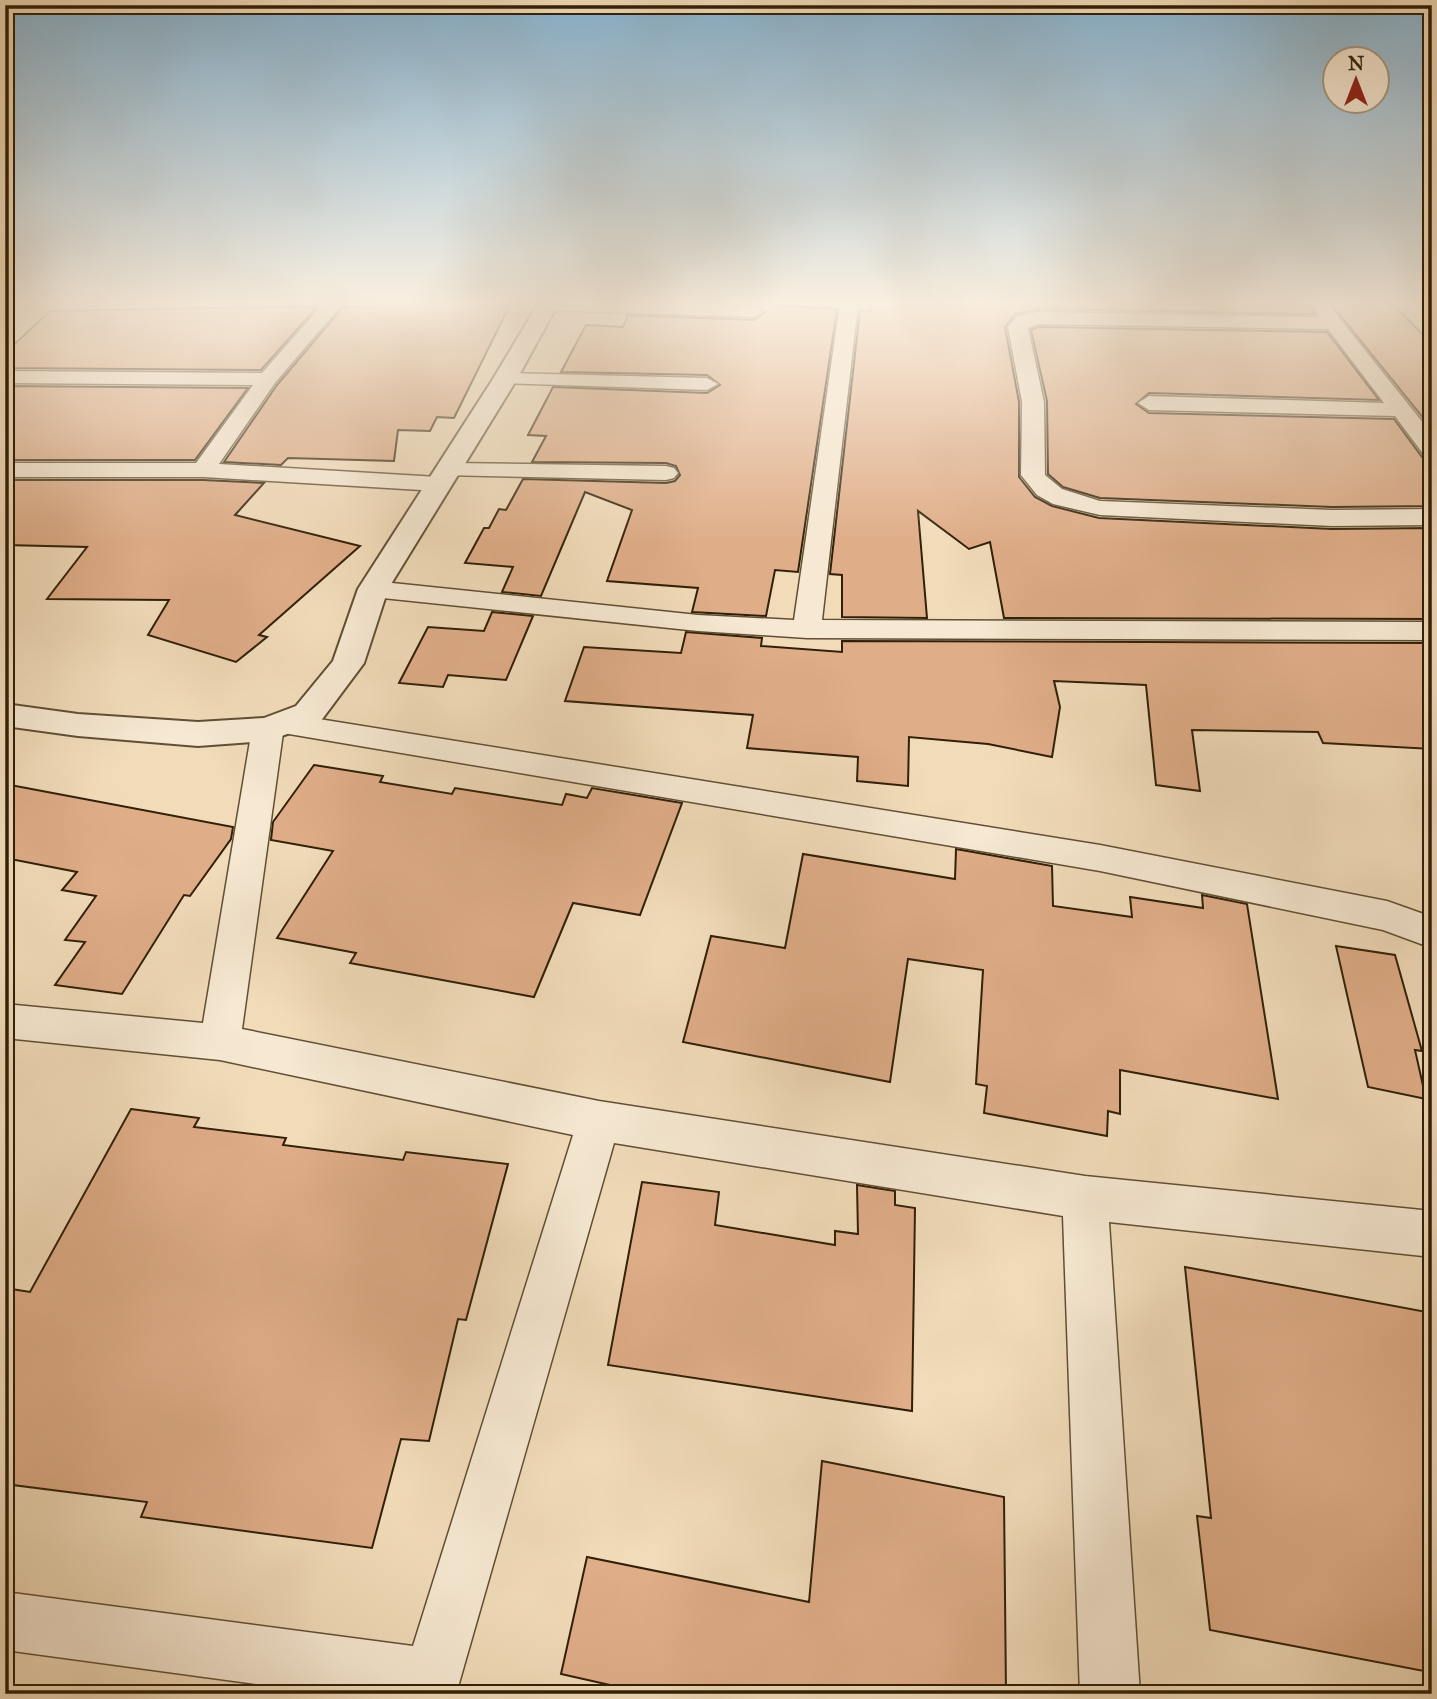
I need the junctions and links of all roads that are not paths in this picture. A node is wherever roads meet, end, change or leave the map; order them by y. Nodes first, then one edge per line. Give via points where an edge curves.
1 (265, 383) edge
2 (502, 383) edge
3 (678, 383) edge
4 (839, 383) edge
5 (1029, 383) edge
6 (1379, 383) edge
7 (707, 384) dead end
8 (1149, 403) dead end
9 (1399, 410) junction
10 (1432, 450) edge
11 (5, 470) edge
12 (203, 470) junction
13 (666, 473) dead end
14 (444, 477) junction
15 (1432, 517) edge
16 (373, 589) junction
17 (807, 629) junction
18 (1432, 631) edge
19 (5, 715) edge
20 (278, 727) junction
21 (1432, 933) edge
22 (5, 1021) edge
23 (220, 1042) junction
24 (599, 1121) junction
25 (1085, 1198) junction
26 (1432, 1234) edge
27 (5, 1621) edge
28 (431, 1686) edge
29 (1110, 1694) edge

1 - 12 street
2 - 14 street
3 - 7 street
4 - 17 street
5 - 15 street via 1033,475 1049,493 1069,502 1100,508 1332,518
6 - 9 street
8 - 9 street
9 - 10 street
11 - 12 street
12 - 14 street
13 - 14 street
14 - 16 street
16 - 17 street
16 - 20 street via 348,663 308,714
17 - 18 street
19 - 20 street via 198,734
20 - 21 street via 1100,858 1387,916
20 - 23 street
22 - 23 street
23 - 24 street
24 - 25 street
24 - 28 street
25 - 26 street
25 - 29 street
27 - 28 street

